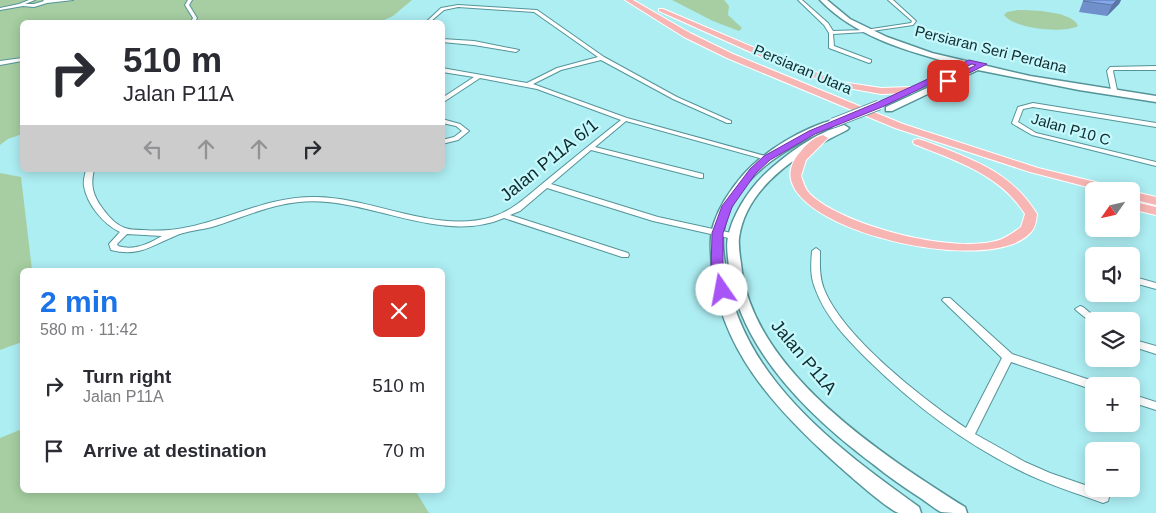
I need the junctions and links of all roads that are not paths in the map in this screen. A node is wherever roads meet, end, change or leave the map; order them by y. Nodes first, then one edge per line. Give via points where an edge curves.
1 (33, 0) edge
2 (71, 0) edge
3 (190, 0) edge
4 (618, 0) edge
5 (628, 0) edge
6 (640, 0) edge
7 (800, 0) edge
8 (823, 0) edge
9 (831, 0) edge
10 (890, 0) edge
11 (46, 1) edge
12 (22, 5) junction
13 (0, 9) edge
14 (194, 20) edge
15 (430, 20) edge
16 (869, 31) junction
17 (831, 33) junction
18 (445, 40) edge
19 (516, 50) dead end
20 (602, 58) junction
21 (20, 60) edge
22 (868, 60) dead end
23 (0, 63) edge
24 (975, 64) junction
25 (1156, 68) edge
26 (445, 70) edge
27 (480, 76) junction
28 (528, 84) junction
29 (911, 90) junction
30 (1114, 90) junction
31 (1156, 95) edge
32 (445, 99) edge
33 (1156, 99) edge
34 (625, 119) junction
35 (445, 122) edge
36 (729, 122) dead end
37 (1156, 125) edge
38 (838, 126) junction
39 (823, 138) junction
40 (445, 141) edge
41 (918, 142) junction
42 (590, 148) junction
43 (767, 158) junction
44 (1156, 164) edge
45 (90, 172) edge
46 (700, 176) dead end
47 (1085, 183) edge
48 (545, 185) junction
49 (1085, 193) edge
50 (1140, 197) edge
51 (1156, 201) edge
52 (1140, 207) edge
53 (1156, 211) edge
54 (506, 216) junction
55 (125, 231) junction
56 (174, 233) junction
57 (717, 233) junction
58 (733, 236) junction
59 (816, 250) dead end
60 (625, 256) dead end
61 (1140, 282) edge
62 (1156, 286) edge
63 (947, 300) dead end
64 (1080, 309) dead end
65 (1085, 313) edge
66 (1140, 345) edge
67 (1156, 350) edge
68 (1008, 357) junction
69 (1085, 383) edge
70 (1140, 401) edge
71 (1156, 406) edge
72 (968, 435) junction
73 (1085, 490) edge
74 (912, 513) edge
75 (958, 513) edge

1 - 12 street
2 - 11 street
3 - 14 street via 187,5
4 - 41 main road, Persiaran Utara via 720,58
5 - 47 main road, Persiaran Utara via 730,56 899,126
6 - 29 main road via 702,30 840,84 880,92
7 - 17 street via 826,24
8 - 16 street, Persiaran Seri Perdana via 830,9
9 - 16 street, Persiaran Seri Perdana via 837,9
10 - 16 street via 914,21 913,24
11 - 12 street
12 - 13 street
15 - 20 street via 443,9 458,6 535,11
16 - 17 street
16 - 24 street, Persiaran Seri Perdana via 911,48
17 - 22 street via 831,47
18 - 19 street
20 - 28 street via 559,68
20 - 36 street via 675,98
21 - 23 street
24 - 29 street, Jalan P11A
24 - 30 street, Persiaran Seri Perdana
24 - 33 street, Persiaran Seri Perdana via 1082,89
24 - 38 street, Jalan P11A via 889,109
25 - 30 street via 1112,68
26 - 27 street, Jalan P11A 6/1
27 - 28 street, Jalan P11A 6/1
27 - 32 street
28 - 34 street, Jalan P11A 6/1
29 - 38 street, Jalan P11A, bridge
30 - 31 street, Persiaran Seri Perdana
34 - 42 street, Jalan P11A 6/1
34 - 43 street, Jalan P11A 6/1
35 - 40 street via 464,127 466,131 456,139
37 - 44 street, Jalan P10 C via 1033,105 1020,108 1015,123 1034,134
38 - 39 street, Jalan P11A
38 - 43 street, Jalan P11A
39 - 41 main road via 801,158 795,167 794,178 809,198 838,217 902,240 940,247 996,245 1026,231 1031,214 1009,185 974,165
39 - 58 street, Jalan P11A via 798,152 770,175 744,210
41 - 49 main road, Persiaran Utara
42 - 46 street
42 - 48 street, Jalan P11A 6/1
43 - 57 street, Jalan P11A via 736,192
45 - 55 street via 88,185 95,202 118,229
48 - 54 street, Jalan P11A 6/1
48 - 57 street via 656,219
50 - 51 main road
52 - 53 main road
54 - 56 street, Jalan P11A 6/1 via 460,224 422,220 347,202 314,199 274,205
54 - 60 street
55 - 56 street, Jalan P11A 6/1
55 - 56 street via 113,244 114,248 141,249
57 - 58 street
57 - 74 street, Jalan P11A via 717,272 733,327 754,364 778,396 826,445
58 - 75 street, Jalan P11A via 734,273 752,324 800,389 893,470
59 - 72 street via 816,277 823,297 850,336 892,378
61 - 62 street
63 - 68 street
64 - 65 street
66 - 67 street
68 - 69 street
68 - 72 street
70 - 71 street
72 - 73 street via 1045,476

